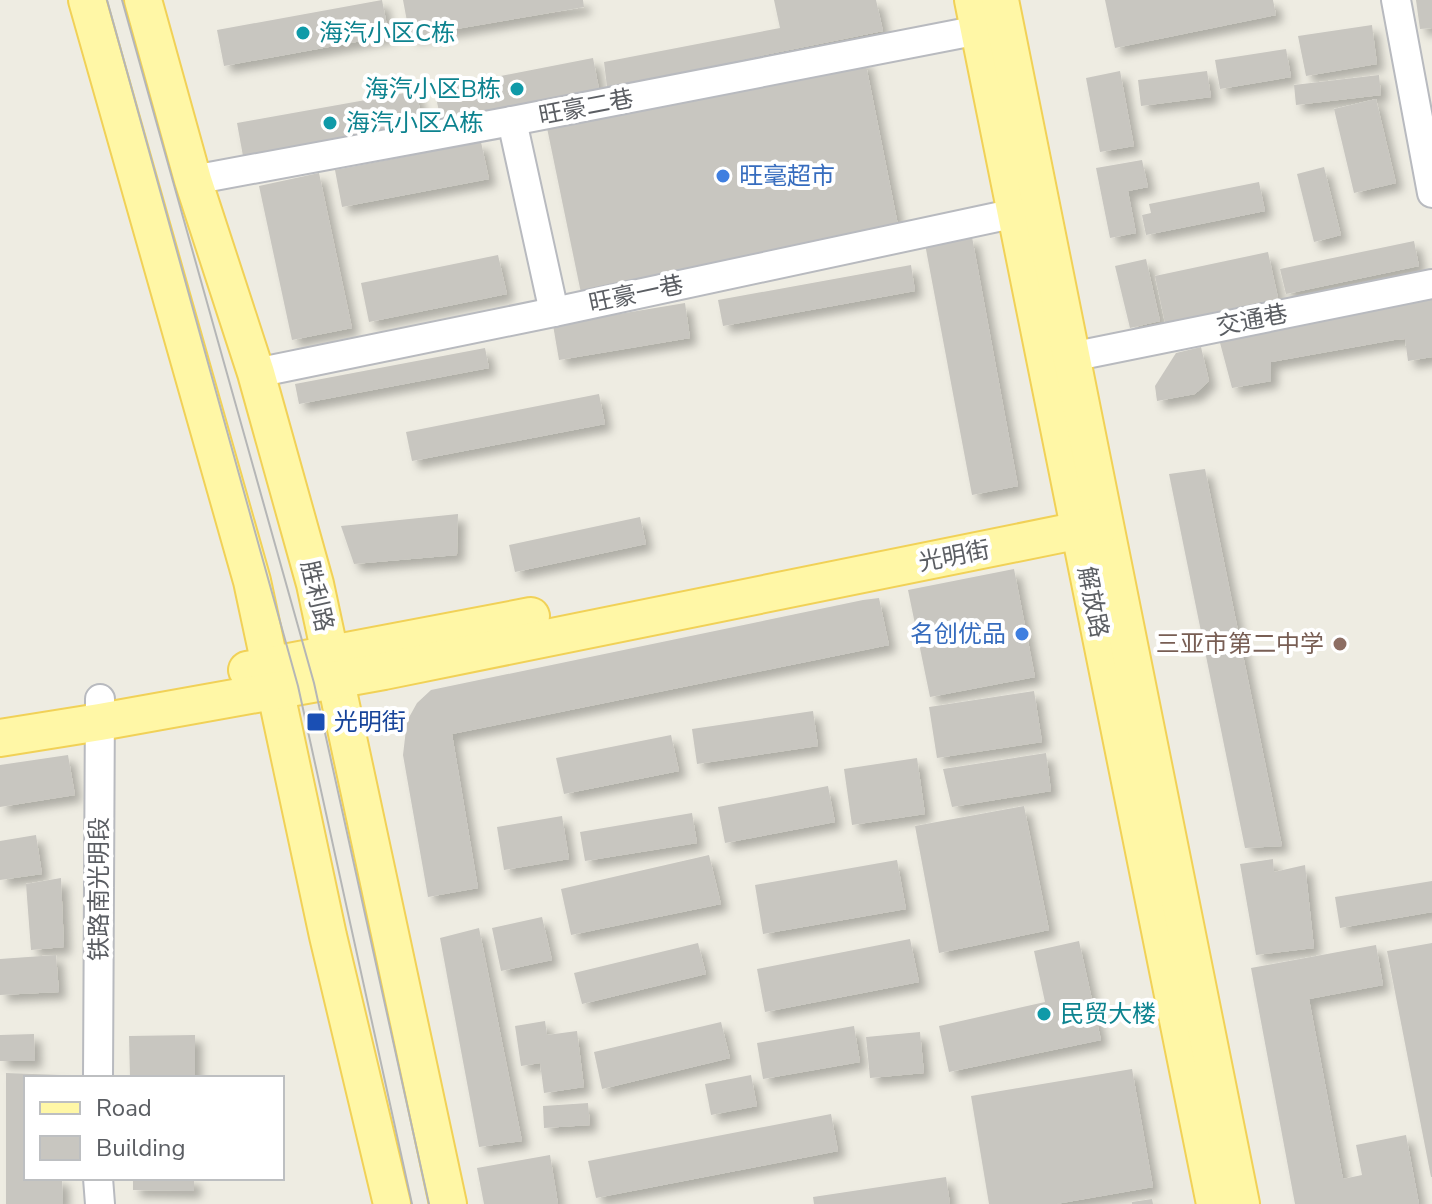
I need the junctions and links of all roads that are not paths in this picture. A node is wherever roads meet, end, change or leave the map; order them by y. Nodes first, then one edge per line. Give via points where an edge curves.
1 (87, 0) edge
2 (143, 0) edge
3 (1000, 0) edge
4 (1396, 0) edge
5 (976, 15) edge
6 (512, 121) junction
7 (193, 180) junction
8 (1432, 193) edge
9 (1016, 213) junction
10 (1432, 284) edge
11 (554, 312) junction
12 (1071, 357) junction
13 (256, 373) junction
14 (1090, 518) junction
15 (333, 667) junction
16 (273, 678) junction
17 (100, 711) junction
18 (0, 714) edge
19 (0, 738) edge
20 (98, 1076) edge
21 (98, 1180) edge
22 (100, 1204) edge
23 (392, 1204) edge
24 (448, 1204) edge
25 (1215, 1204) edge
26 (1241, 1204) edge

1 - 16 main road via 252,581
2 - 7 main road, 胜利路
3 - 12 main road, 解放路
4 - 8 street
5 - 6 street, 旺豪二巷
5 - 9 main road, 解放路
6 - 7 street, 旺豪二巷
6 - 11 street
7 - 13 main road, 胜利路
9 - 11 street, 旺豪一巷
9 - 14 main road, 解放路
10 - 12 street, 交通巷
11 - 13 street, 旺豪一巷
12 - 14 main road, 解放路
13 - 15 main road, 胜利路
14 - 15 main road, 光明街
14 - 25 main road, 解放路
14 - 26 main road, 解放路
15 - 16 main road, 光明街
15 - 24 main road, 胜利路
16 - 17 main road, 光明街
16 - 23 main road
17 - 18 main road, 光明街
17 - 19 main road, 光明街
17 - 20 street, 铁路南光明段
21 - 22 street

